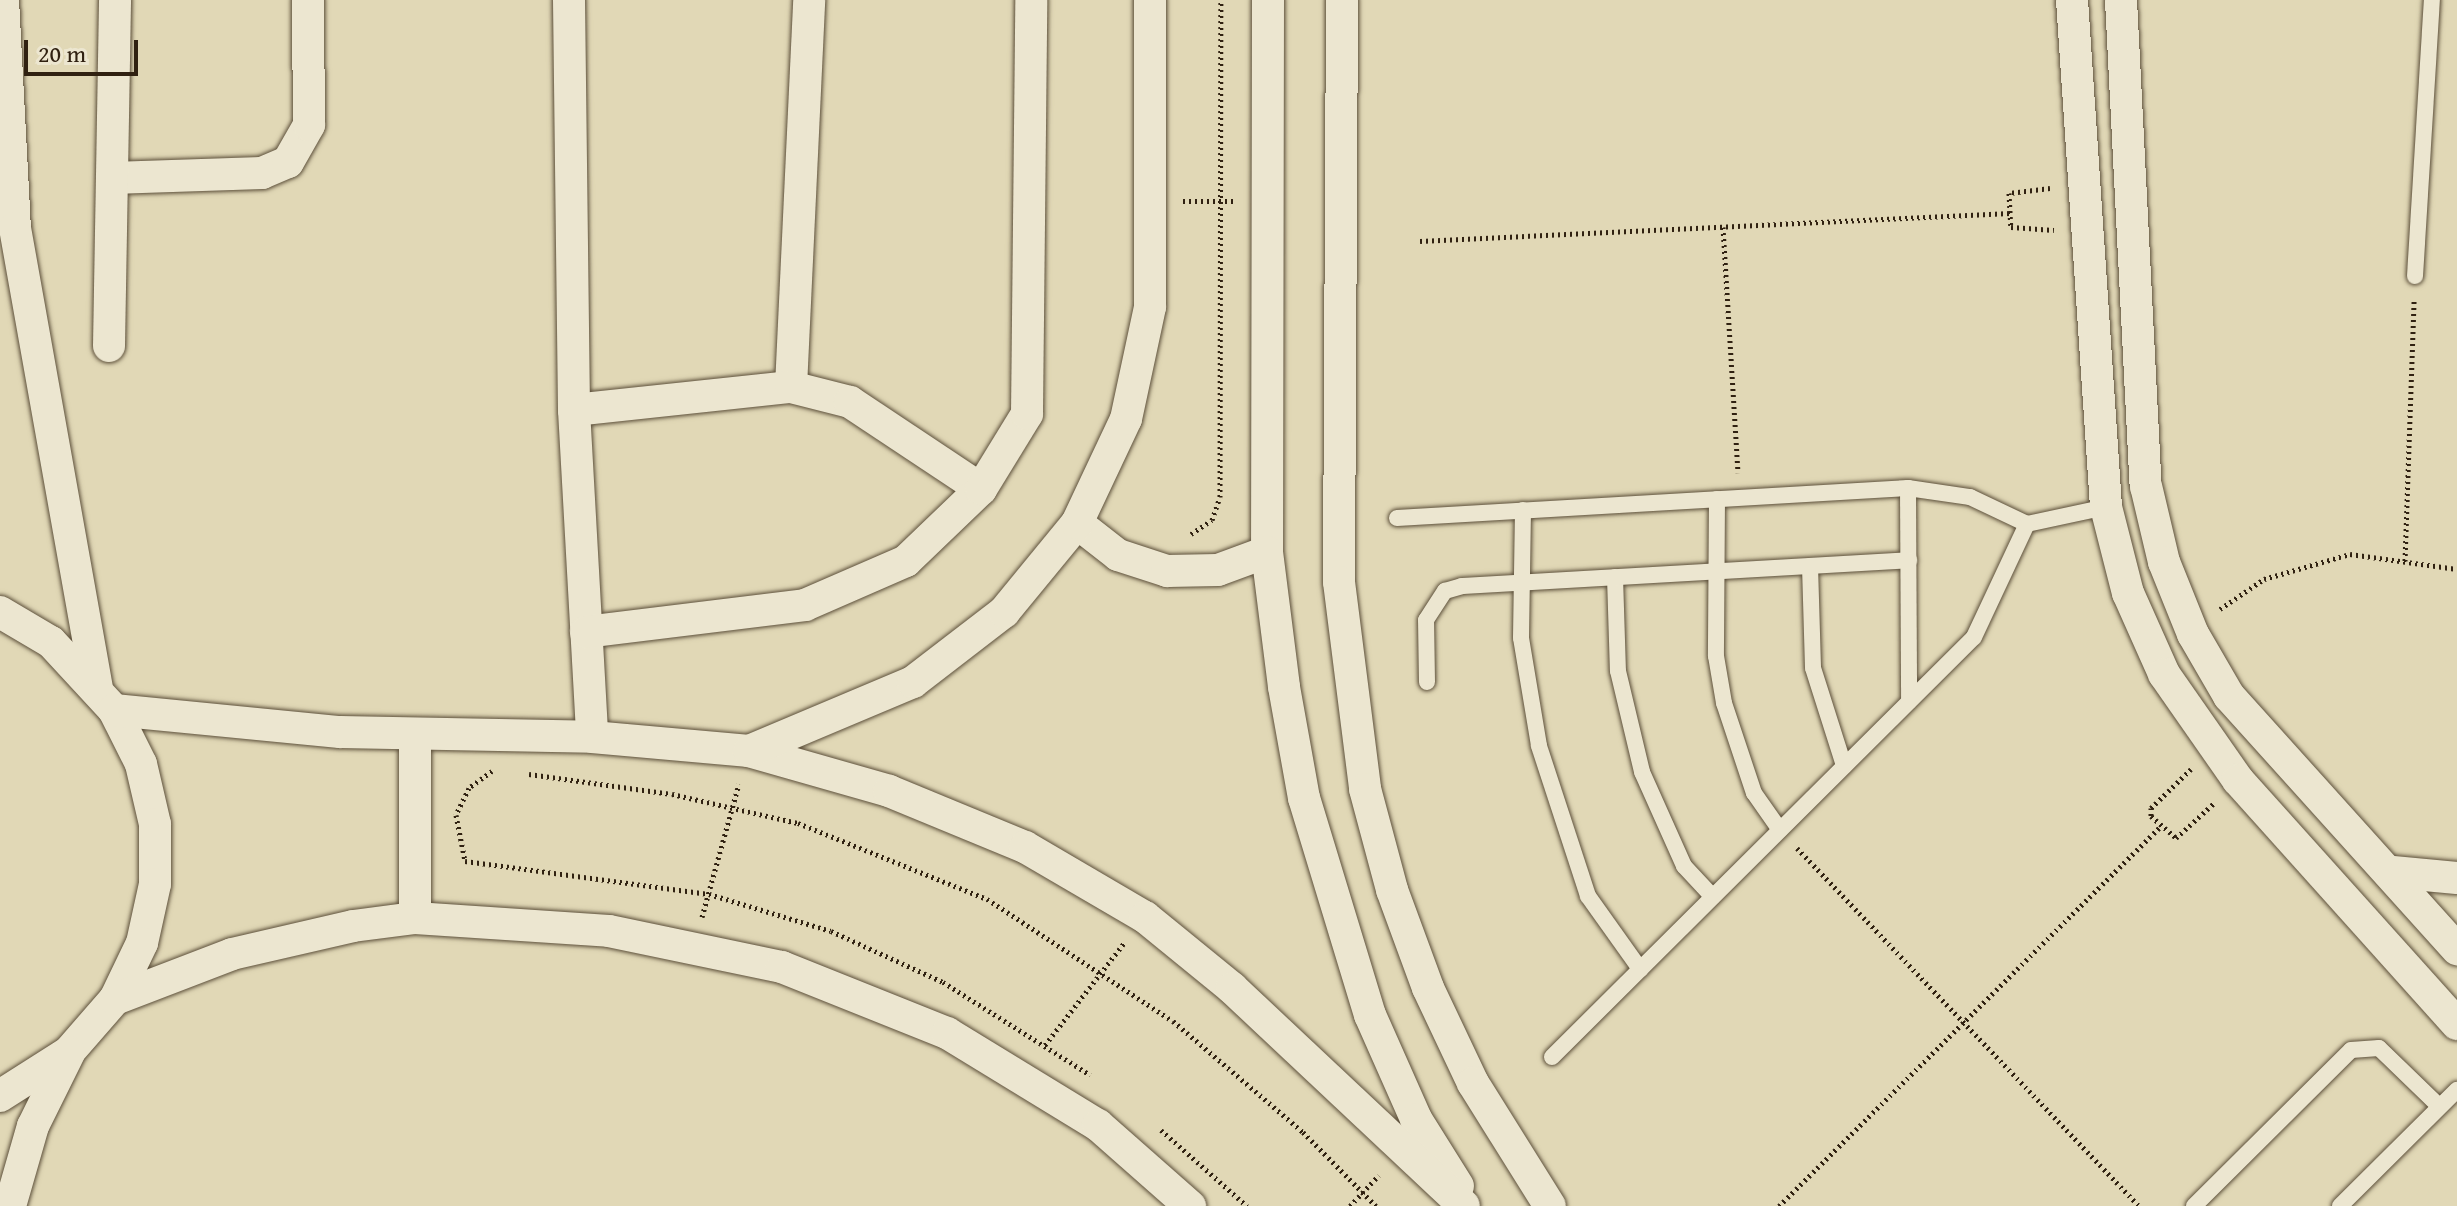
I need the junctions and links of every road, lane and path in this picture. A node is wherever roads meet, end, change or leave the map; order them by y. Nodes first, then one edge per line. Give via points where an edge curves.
1 (3, 0) edge
2 (115, 0) edge
3 (308, 0) edge
4 (569, 0) edge
5 (809, 0) edge
6 (1031, 0) edge
7 (1150, 0) edge
8 (1221, 0) edge
9 (1268, 0) edge
10 (1342, 0) edge
11 (2072, 0) edge
12 (2121, 0) edge
13 (2432, 0) edge
14 (112, 178) junction
15 (1177, 185) dead end
16 (1177, 201) junction
17 (1221, 201) junction
18 (1267, 201) junction
19 (2131, 207) junction
20 (2084, 208) junction
21 (1178, 213) dead end
22 (2010, 213) junction
23 (7, 220) edge
24 (1723, 227) junction
25 (1420, 241) dead end
26 (2415, 276) joint
27 (109, 346) dead end
28 (791, 387) junction
29 (574, 410) junction
30 (1908, 488) junction
31 (981, 489) junction
32 (1740, 498) junction
33 (1717, 499) junction
34 (2106, 507) junction
35 (1523, 510) junction
36 (1397, 518) dead end
37 (1077, 523) junction
38 (2027, 524) junction
39 (1181, 536) dead end
40 (1267, 552) junction
41 (1909, 560) junction
42 (2405, 561) junction
43 (1810, 566) junction
44 (2457, 569) edge
45 (1716, 572) junction
46 (1615, 577) junction
47 (1522, 583) junction
48 (0, 612) edge
49 (586, 632) junction
50 (2193, 634) junction
51 (1427, 682) dead end
52 (105, 698) junction
53 (1909, 701) junction
54 (415, 737) junction
55 (592, 737) junction
56 (2213, 748) junction
57 (749, 751) junction
58 (1844, 766) junction
59 (506, 772) dead end
60 (521, 773) dead end
61 (2238, 780) junction
62 (733, 806) junction
63 (2161, 826) junction
64 (1780, 830) junction
65 (2393, 872) junction
66 (2457, 878) edge
67 (709, 894) junction
68 (1713, 897) junction
69 (1145, 917) junction
70 (415, 918) junction
71 (694, 949) junction
72 (2457, 949) edge
73 (1640, 969) junction
74 (1103, 970) junction
75 (115, 999) junction
76 (1964, 1022) junction
77 (2457, 1024) edge
78 (1045, 1045) junction
79 (69, 1052) junction
80 (1552, 1057) dead end
81 (1020, 1077) junction
82 (1103, 1084) dead end
83 (2457, 1090) edge
84 (0, 1096) edge
85 (2439, 1106) junction
86 (1157, 1126) dead end
87 (1403, 1150) junction
88 (1362, 1193) junction
89 (10, 1206) edge
90 (1190, 1206) edge
91 (1247, 1206) edge
92 (1350, 1206) edge
93 (1376, 1206) edge
94 (1464, 1206) edge
95 (1470, 1206) edge
96 (1550, 1206) edge
97 (1779, 1206) edge
98 (2139, 1206) edge
99 (2194, 1206) edge
100 (2340, 1206) edge

1 - 23 street
2 - 14 street
3 - 14 street via 309,125 288,162 262,173
4 - 29 street
5 - 28 street
6 - 31 street via 1027,414
7 - 37 street via 1150,307 1126,419
8 - 17 path
9 - 18 street
10 - 96 street via 1339,582 1365,789 1392,890 1428,988 1473,1083
11 - 20 street
12 - 19 street
13 - 26 lane
14 - 27 street
15 - 16 path
16 - 17 path
16 - 21 path
17 - 18 path
17 - 39 path via 1219,505 1206,526
18 - 40 street
19 - 20 street
19 - 50 street via 2146,486 2164,562
20 - 22 path via 2016,232
20 - 22 path via 2012,190
20 - 34 street
22 - 24 path
23 - 52 street
24 - 25 path
24 - 32 path
26 - 42 path
28 - 29 street
28 - 31 street via 850,402
29 - 49 street
30 - 32 lane
30 - 38 lane via 1970,497
30 - 41 lane
31 - 49 street via 906,561 805,605
32 - 33 lane
33 - 35 lane
33 - 45 lane
34 - 38 lane
34 - 56 street via 2128,593 2164,674
35 - 36 lane
35 - 47 lane
37 - 40 street via 1118,555 1167,571 1218,570
37 - 57 street via 1004,612 913,682
38 - 53 lane via 1989,616
40 - 95 street via 1304,798 1333,908 1370,1015 1416,1119
41 - 43 lane
41 - 53 lane
42 - 44 path
42 - 50 path via 2350,554 2306,562 2264,579
43 - 45 lane
43 - 58 lane via 1813,668
45 - 46 lane
45 - 64 lane via 1724,703 1754,793
46 - 47 lane
46 - 68 lane via 1618,671 1642,772 1684,866
47 - 51 lane via 1462,586 1432,603 1426,620
47 - 73 lane via 1521,638 1539,746 1588,896
48 - 52 street via 51,642
49 - 55 street
50 - 65 street via 2229,696 2274,753
52 - 54 street
52 - 75 street via 148,794 155,884 142,943
53 - 58 lane
54 - 55 street
54 - 70 street
55 - 57 street
56 - 61 street
56 - 63 path via 2151,808
57 - 62 path
57 - 69 street via 889,791 1025,847
58 - 64 lane
59 - 67 path via 479,778 461,801 455,831 465,861
60 - 62 path
61 - 63 path via 2178,837
61 - 77 street
62 - 67 path
62 - 74 path via 926,869
63 - 76 path
64 - 68 lane
64 - 76 path
65 - 66 street
65 - 72 street
67 - 71 path
67 - 78 path via 890,956
68 - 73 lane
69 - 74 path
69 - 87 street via 1232,988
70 - 71 street via 609,931
70 - 75 street via 292,938
71 - 81 street via 796,973 947,1033
73 - 80 lane
74 - 78 path
74 - 88 path via 1240,1075
75 - 79 street
76 - 97 path
76 - 98 path
78 - 81 path
78 - 82 path
79 - 84 street
79 - 89 street via 33,1126
81 - 90 street via 1098,1125
83 - 85 lane
85 - 99 lane via 2379,1048 2351,1050
85 - 100 lane
86 - 91 path
87 - 88 path
87 - 94 street
88 - 92 path
88 - 93 path

